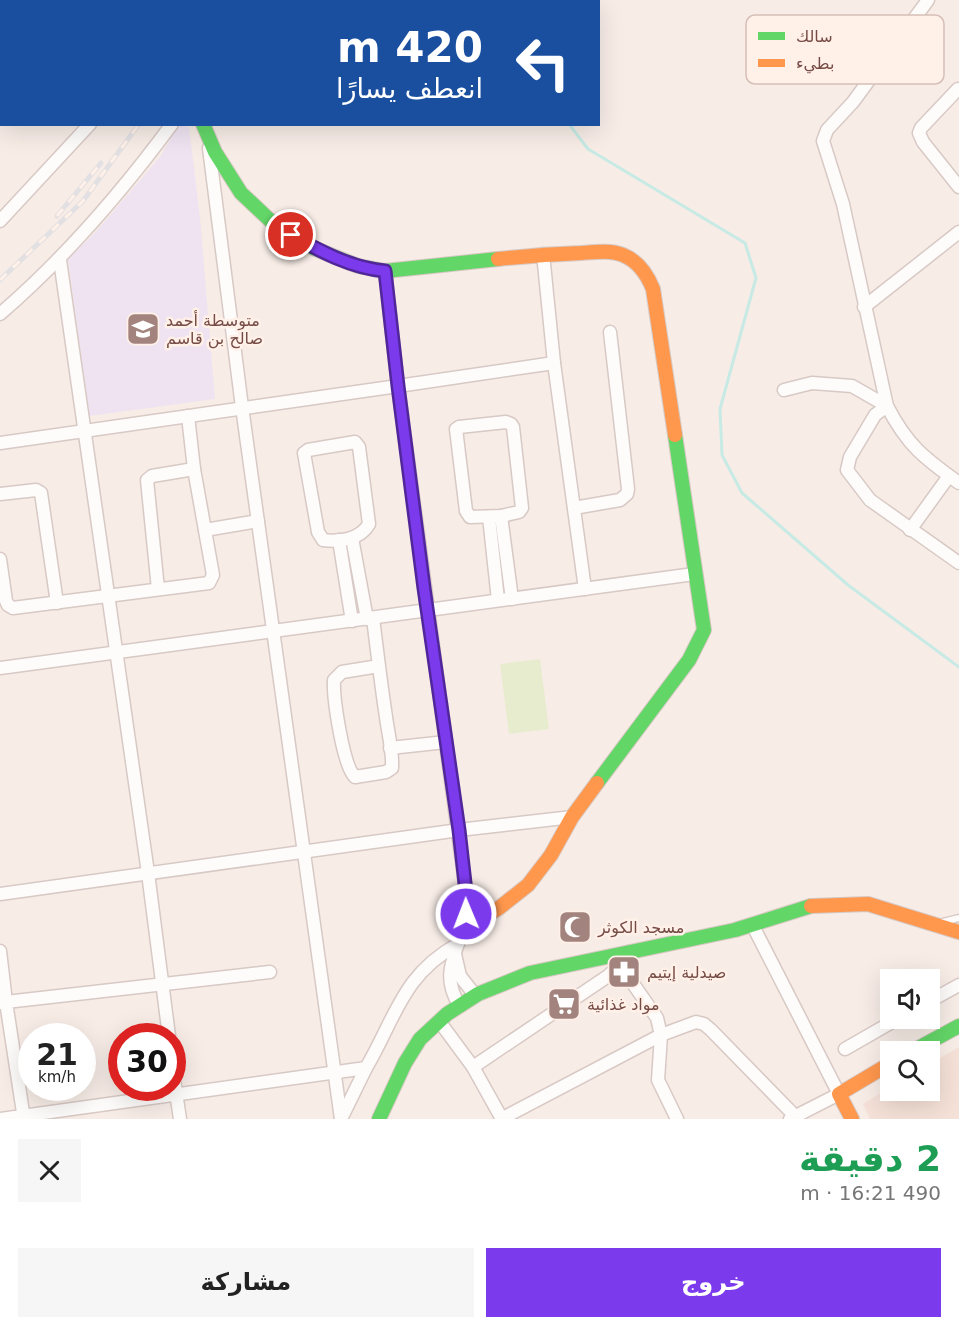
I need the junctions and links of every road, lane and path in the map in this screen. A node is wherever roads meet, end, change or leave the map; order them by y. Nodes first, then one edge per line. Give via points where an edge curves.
1 (928, 0) edge
2 (917, 15) edge
3 (866, 84) edge
4 (958, 89) edge
5 (88, 126) edge
6 (170, 126) edge
7 (204, 126) edge
8 (209, 144) junction
9 (959, 187) edge
10 (0, 221) edge
11 (959, 232) edge
12 (543, 254) junction
13 (60, 260) junction
14 (385, 271) junction
15 (864, 307) junction
16 (0, 314) edge
17 (610, 332) dead end
18 (554, 363) junction
19 (398, 386) junction
20 (784, 390) dead end
21 (887, 406) junction
22 (242, 407) junction
23 (188, 416) junction
24 (84, 430) junction
25 (0, 443) edge
26 (194, 469) junction
27 (954, 479) edge
28 (0, 494) edge
29 (574, 508) junction
30 (495, 516) junction
31 (258, 521) junction
32 (205, 530) junction
33 (910, 530) junction
34 (352, 538) junction
35 (339, 540) junction
36 (0, 558) edge
37 (959, 563) edge
38 (694, 574) junction
39 (158, 589) junction
40 (585, 589) junction
41 (107, 597) junction
42 (512, 598) junction
43 (498, 600) junction
44 (57, 603) junction
45 (427, 611) junction
46 (370, 619) junction
47 (352, 621) junction
48 (274, 632) junction
49 (115, 654) junction
50 (379, 666) junction
51 (0, 668) edge
52 (446, 742) junction
53 (390, 748) junction
54 (572, 817) junction
55 (459, 830) junction
56 (304, 851) junction
57 (148, 873) junction
58 (0, 894) edge
59 (959, 918) edge
60 (933, 924) junction
61 (753, 926) junction
62 (959, 932) edge
63 (458, 943) junction
64 (0, 951) edge
65 (628, 952) junction
66 (620, 965) junction
67 (270, 972) dead end
68 (162, 984) junction
69 (959, 985) edge
70 (475, 995) junction
71 (940, 995) edge
72 (3, 1003) edge
73 (459, 1005) junction
74 (439, 1021) junction
75 (167, 1023) edge
76 (959, 1026) edge
77 (880, 1029) edge
78 (662, 1035) junction
79 (931, 1041) edge
80 (845, 1049) dead end
81 (473, 1067) junction
82 (366, 1068) junction
83 (880, 1070) edge
84 (333, 1072) junction
85 (186, 1094) edge
86 (839, 1094) junction
87 (135, 1101) edge
88 (177, 1101) edge
89 (24, 1117) edge
90 (793, 1118) edge
91 (0, 1119) edge
92 (180, 1119) edge
93 (341, 1119) edge
94 (379, 1119) edge
95 (501, 1119) edge
96 (677, 1119) edge
97 (852, 1119) edge

1 - 2 street
3 - 15 street via 827,130 823,141 843,204
4 - 9 street via 919,133
5 - 10 street
6 - 13 street
7 - 8 street
8 - 14 street via 238,188 275,226 332,256
8 - 22 street
11 - 15 street
12 - 14 street
12 - 18 street
12 - 38 street via 619,253 644,269 650,279
13 - 16 street
13 - 24 street
14 - 19 street
15 - 21 street
17 - 29 street via 627,494 620,500
18 - 19 street
18 - 29 street
19 - 22 street
19 - 45 street
20 - 21 street via 812,383 852,386
21 - 27 street via 921,456
21 - 33 street via 875,415 850,457 847,470 870,500
22 - 23 street
22 - 31 street
23 - 24 street
23 - 26 street
24 - 25 street
24 - 41 street
26 - 32 street
26 - 39 street via 152,476 147,482
27 - 33 street
28 - 44 street via 36,490 41,493
29 - 40 street
30 - 30 street via 472,518 466,511 455,432 459,427 506,422 513,427 522,508
30 - 42 street
30 - 43 street
31 - 32 street
31 - 48 street
32 - 39 street via 211,582
33 - 37 street
34 - 35 street
34 - 35 street via 364,531 369,522 359,447 353,441 304,453 318,532 322,540
34 - 46 street
35 - 47 street
36 - 44 street via 8,606
38 - 40 street
38 - 54 street via 704,630 696,647
39 - 41 street
40 - 42 street
41 - 44 street
41 - 49 street
42 - 43 street
43 - 45 street
45 - 46 street
45 - 52 street
46 - 47 street
46 - 50 street
47 - 48 street
48 - 49 street
48 - 56 street
49 - 51 street
49 - 57 street
50 - 53 street
50 - 53 street via 342,672 335,678 334,688 342,744 353,777 390,771
52 - 53 street
52 - 55 street
54 - 55 street
54 - 63 street via 549,859 525,890
55 - 56 street
55 - 63 street via 466,914
56 - 57 street
56 - 84 street
57 - 58 street
57 - 68 street
59 - 60 lane
60 - 61 street via 856,903 814,906
60 - 62 street
61 - 65 street
61 - 86 street
63 - 70 street via 460,976
63 - 73 street via 449,977
63 - 82 street via 434,958 408,987
64 - 72 street
65 - 66 street
65 - 70 street via 530,973
66 - 78 street via 657,1018
66 - 81 street
67 - 68 street
68 - 72 street
68 - 75 street
69 - 71 street
70 - 73 street
72 - 89 street
73 - 74 street
74 - 81 street
74 - 94 street via 410,1054
76 - 79 street
77 - 80 street
78 - 90 street via 696,1022 704,1024
78 - 95 street
78 - 96 street via 658,1080
81 - 95 street
82 - 84 street
82 - 93 street
83 - 86 street
84 - 85 street
84 - 93 street
86 - 90 street
86 - 97 street
87 - 89 street
88 - 92 street
89 - 91 street

